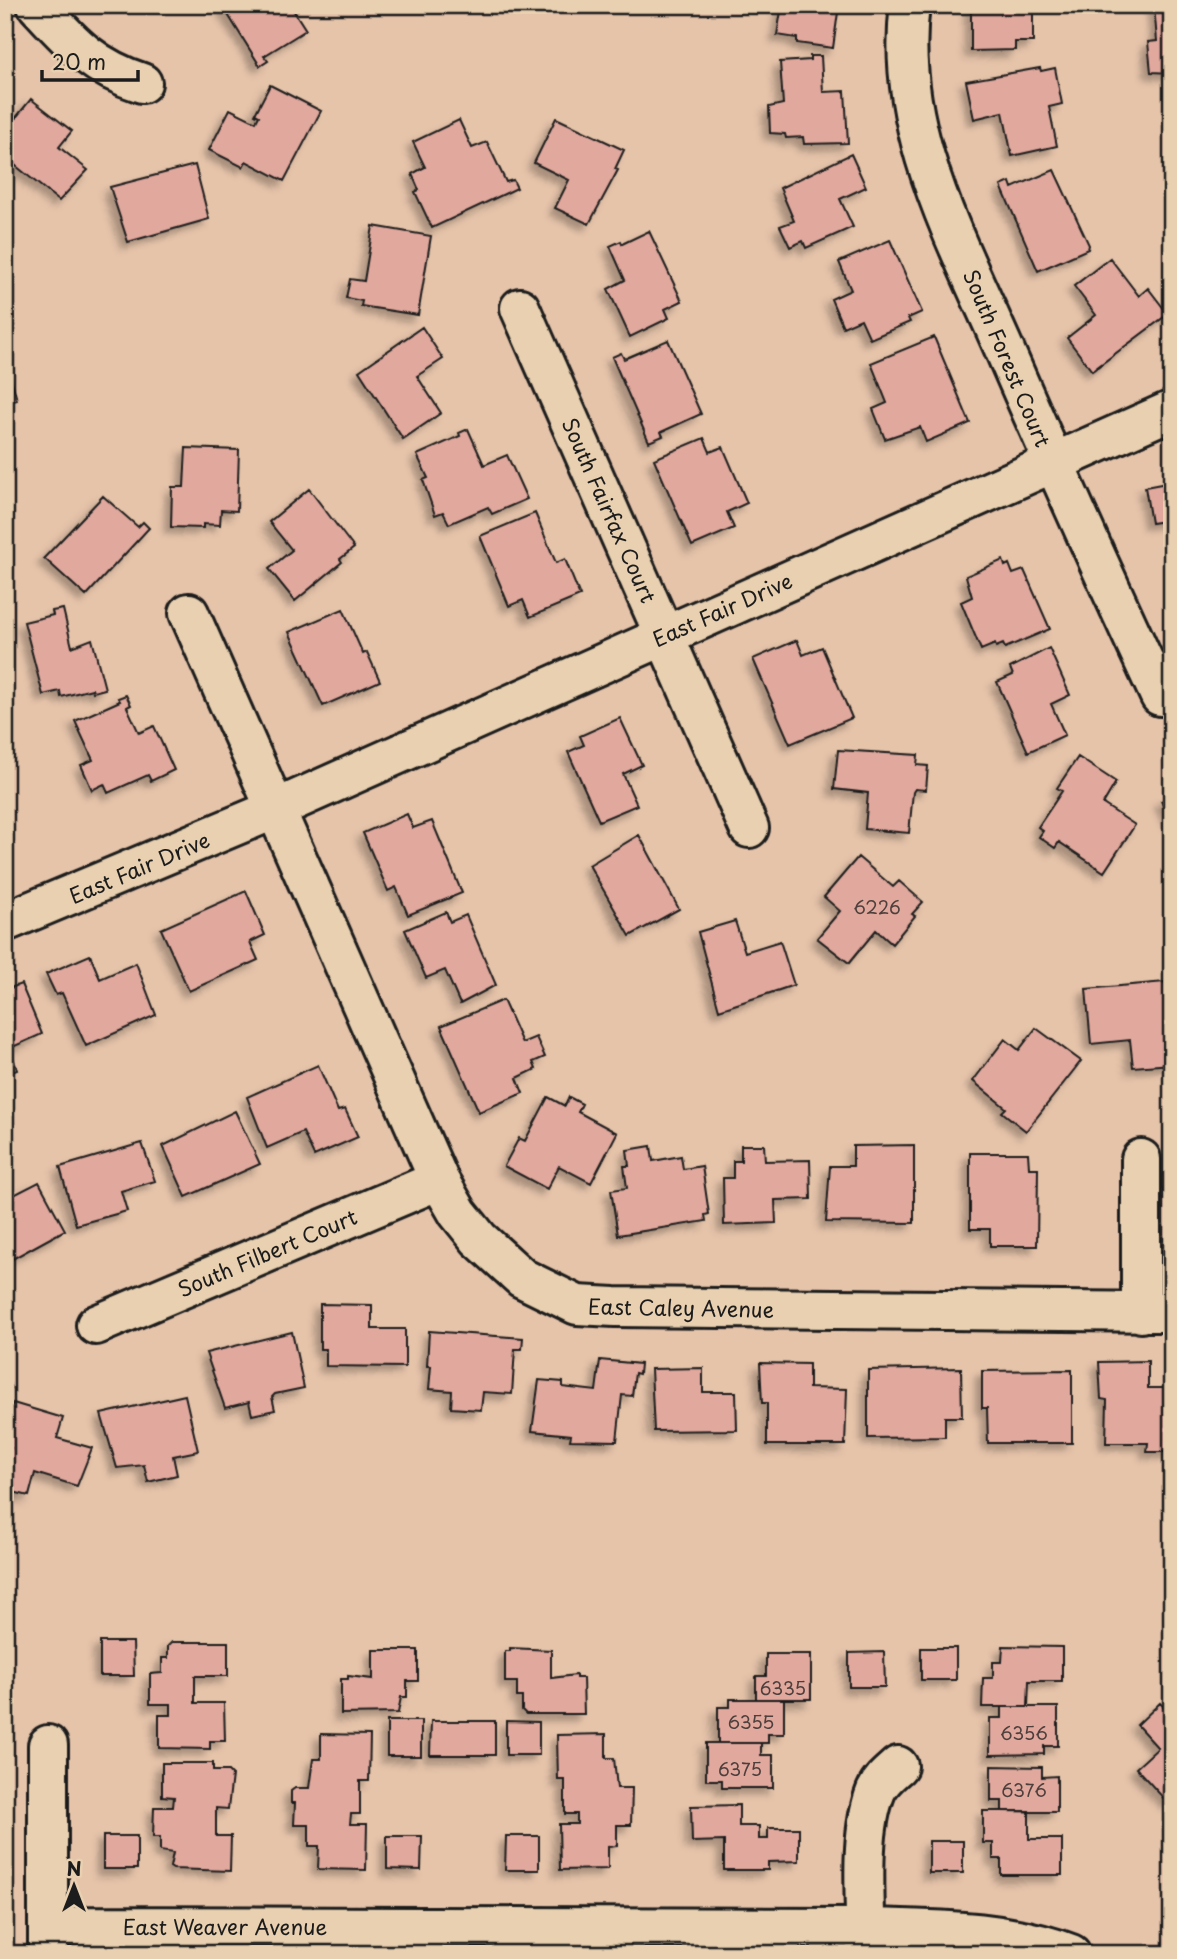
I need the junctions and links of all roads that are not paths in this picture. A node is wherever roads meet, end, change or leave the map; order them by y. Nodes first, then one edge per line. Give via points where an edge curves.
1 (37, 5) edge
2 (910, 5) edge
3 (142, 83) dead end
4 (520, 308) dead end
5 (1172, 410) edge
6 (1053, 462) junction
7 (188, 613) dead end
8 (665, 635) junction
9 (1160, 696) dead end
10 (273, 810) junction
11 (749, 828) dead end
12 (5, 922) edge
13 (1141, 1158) dead end
14 (439, 1180) junction
15 (1157, 1313) edge
16 (96, 1325) dead end
17 (48, 1745) dead end
18 (898, 1766) dead end
19 (48, 1940) edge
20 (483, 1941) edge
21 (611, 1941) edge
22 (866, 1941) edge
23 (1071, 1954) edge

1 - 3 street via 94,63
2 - 6 street, South Forest Court via 909,90 927,167
4 - 8 street, South Fairfax Court
5 - 6 street, East Fair Drive
6 - 8 street, East Fair Drive
6 - 9 street, South Forest Court
7 - 10 street
8 - 10 street, East Fair Drive
8 - 11 street, South Fairfax Court
10 - 12 street, East Fair Drive
10 - 14 street, East Caley Avenue
13 - 15 street
14 - 15 street, East Caley Avenue via 458,1213 488,1247 523,1278 577,1305
14 - 16 street, South Filbert Court
17 - 19 street
18 - 22 street via 877,1789 870,1809
19 - 20 street, East Weaver Avenue
20 - 21 street, East Weaver Avenue
21 - 22 street, East Weaver Avenue
22 - 23 street, East Weaver Avenue via 961,1931 1013,1938

